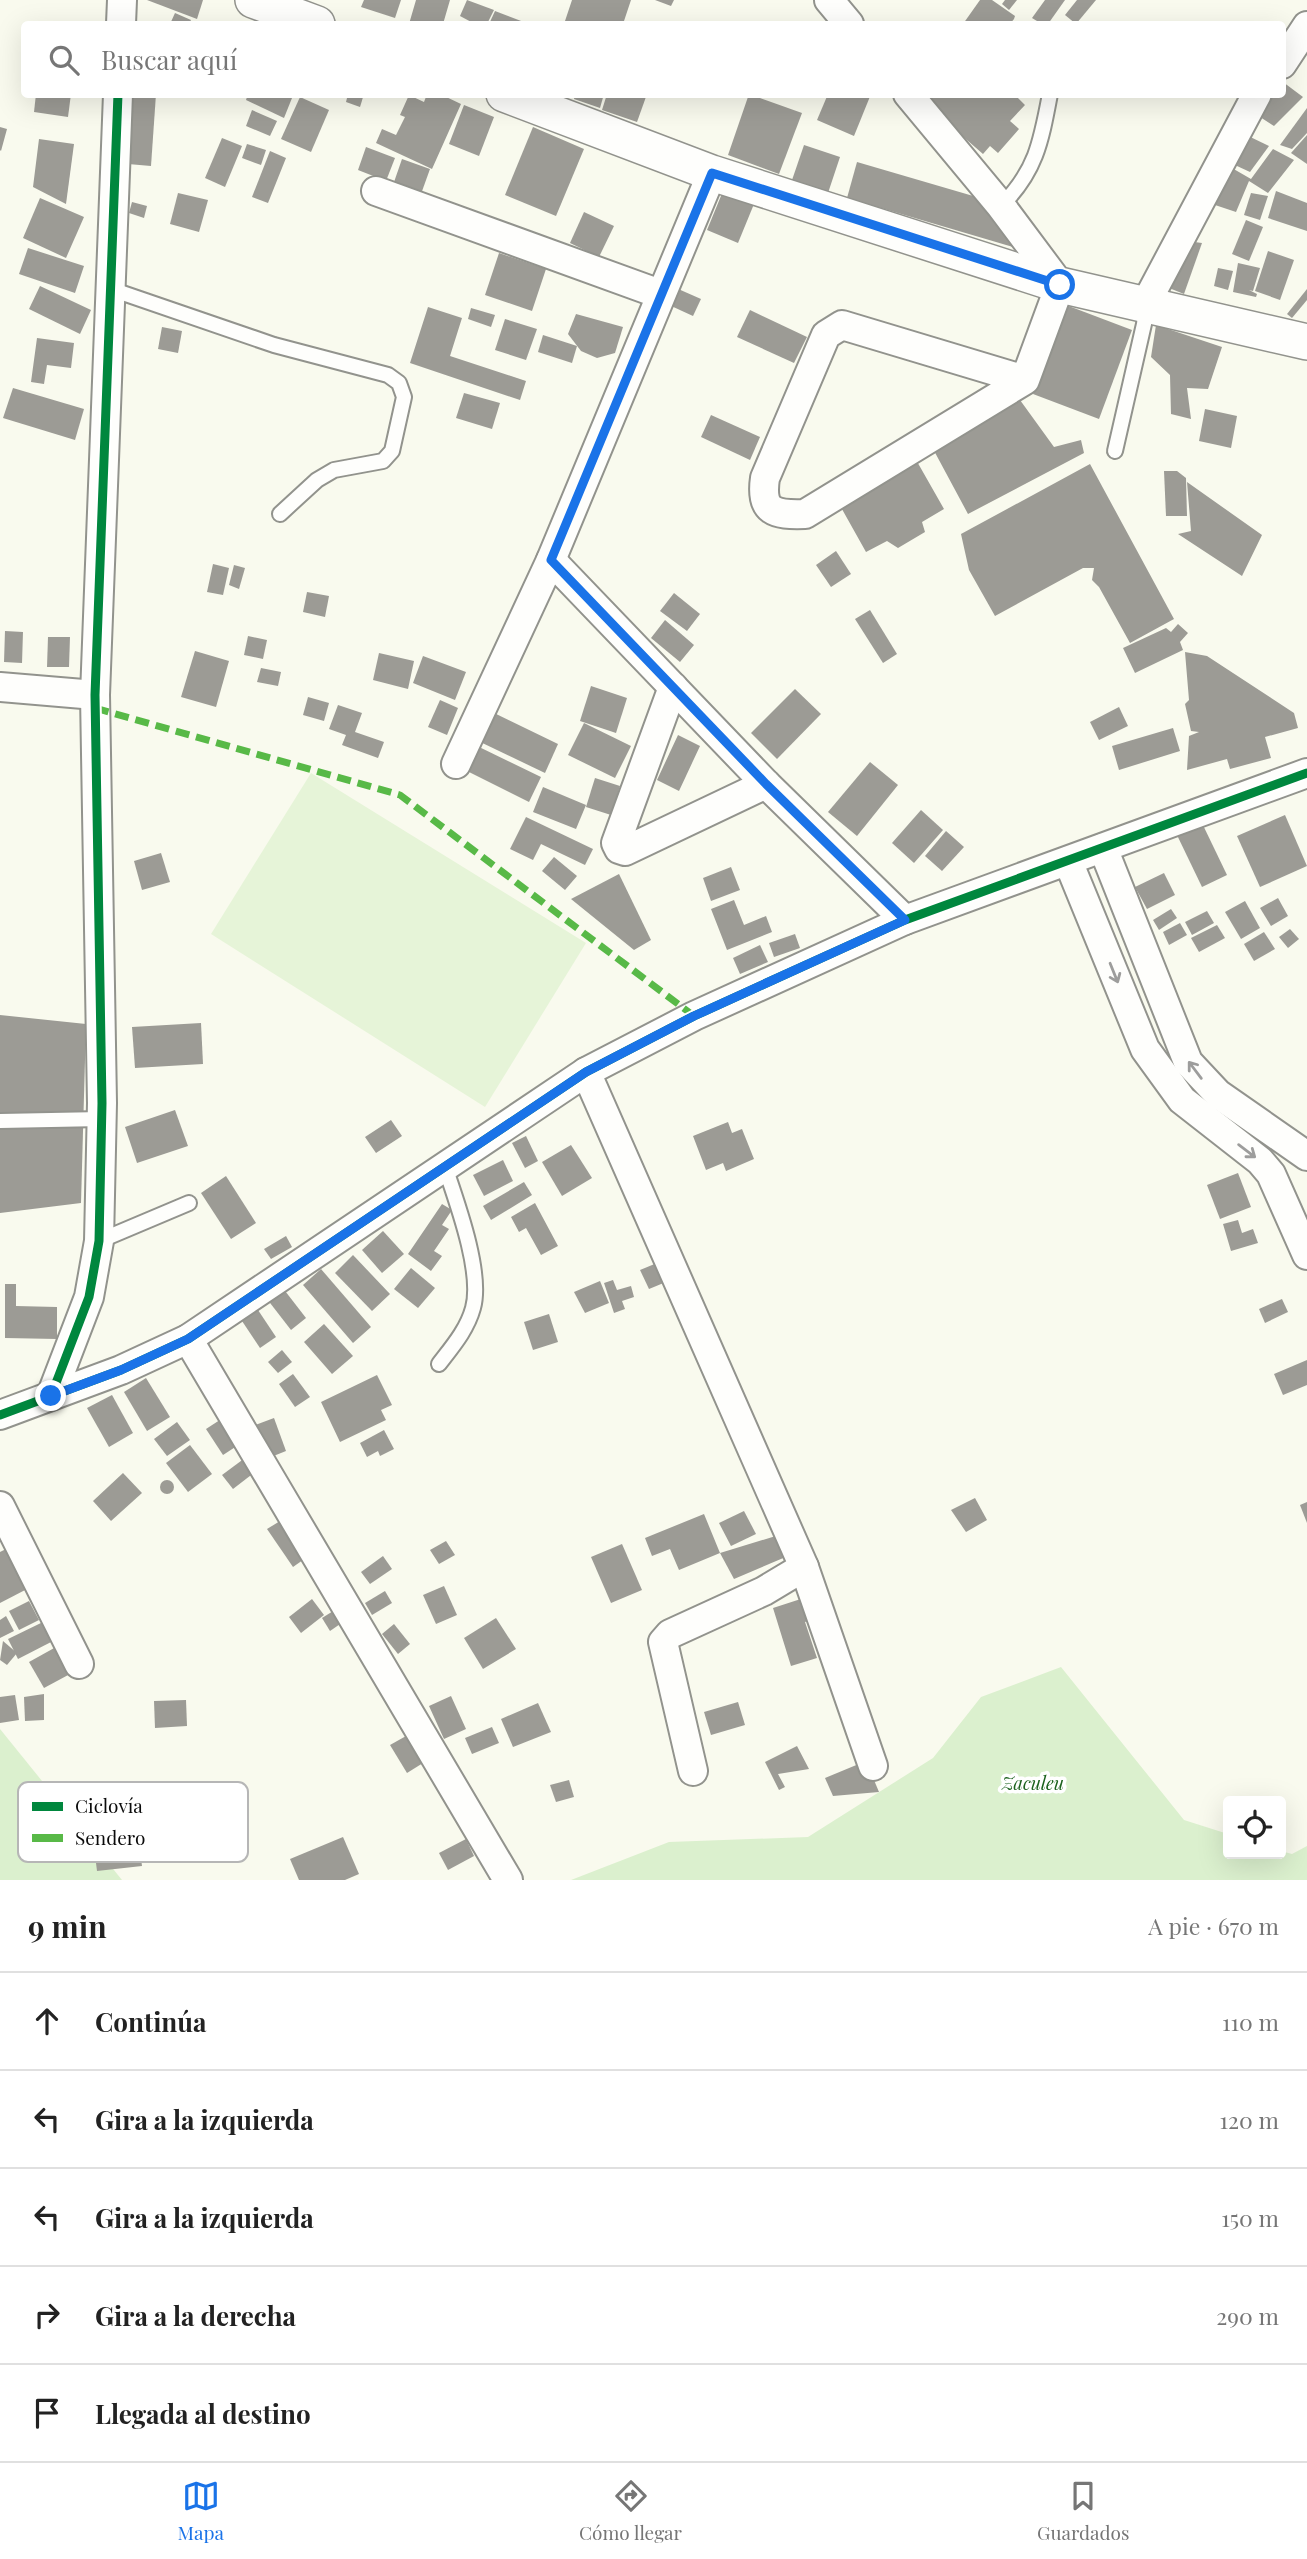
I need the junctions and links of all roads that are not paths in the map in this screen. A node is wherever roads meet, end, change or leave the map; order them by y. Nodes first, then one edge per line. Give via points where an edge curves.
1 (122, 0) edge
2 (253, 0) edge
3 (829, 0) edge
4 (121, 21) edge
5 (309, 21) edge
6 (846, 21) edge
7 (1307, 26) edge
8 (1286, 59) edge
9 (118, 98) edge
10 (515, 98) edge
11 (911, 98) edge
12 (1049, 98) edge
13 (1255, 98) edge
14 (712, 173) junction
15 (376, 191) dead end
16 (1001, 206) junction
17 (1060, 285) junction
18 (108, 288) junction
19 (660, 294) junction
20 (1146, 303) junction
21 (1307, 342) edge
22 (1025, 380) junction
23 (1115, 451) dead end
24 (280, 514) dead end
25 (551, 560) junction
26 (0, 687) edge
27 (673, 687) junction
28 (95, 695) junction
29 (456, 764) dead end
30 (1307, 773) edge
31 (766, 784) junction
32 (1103, 848) junction
33 (1068, 861) junction
34 (905, 920) junction
35 (586, 1072) junction
36 (102, 1119) junction
37 (0, 1121) edge
38 (1307, 1156) edge
39 (444, 1164) junction
40 (189, 1203) dead end
41 (1300, 1213) edge
42 (99, 1241) junction
43 (1307, 1255) edge
44 (188, 1339) junction
45 (439, 1364) dead end
46 (51, 1396) junction
47 (0, 1415) edge
48 (0, 1506) edge
49 (804, 1567) junction
50 (79, 1664) dead end
51 (873, 1766) dead end
52 (693, 1771) dead end
53 (509, 1880) edge

1 - 4 street
2 - 5 street
3 - 6 street
7 - 8 street
9 - 18 street
10 - 14 street
11 - 16 street
12 - 16 lane via 1039,153 1021,186
13 - 20 street
14 - 17 street
14 - 19 street
15 - 19 street
16 - 17 street
17 - 20 street
17 - 22 street
18 - 24 lane via 274,345 388,375 399,383 404,397 392,451 383,461 334,470
18 - 28 street
19 - 25 street
20 - 21 street
20 - 23 lane
22 - 22 street via 805,514 781,515 766,505 765,478 826,335 835,327 842,325
25 - 27 street
25 - 29 street
26 - 28 street
27 - 31 street
27 - 31 street via 616,843 619,849 625,851
28 - 36 street
30 - 32 street
31 - 34 street
32 - 33 street
38 -> 32 street via 1218,1094 1192,1068
33 - 34 street
33 -> 41 street via 1155,1067 1198,1114 1260,1161
34 - 35 street via 694,1016
35 - 39 street
35 - 49 street
36 - 37 lane
36 - 42 street
39 - 44 street
39 - 45 lane via 473,1270 474,1306
40 - 42 lane
41 - 43 street
42 - 46 street via 89,1297
44 - 46 street
44 - 53 street
46 - 47 street
48 - 50 street
49 - 51 street
49 - 52 street via 764,1591 670,1634 663,1642

